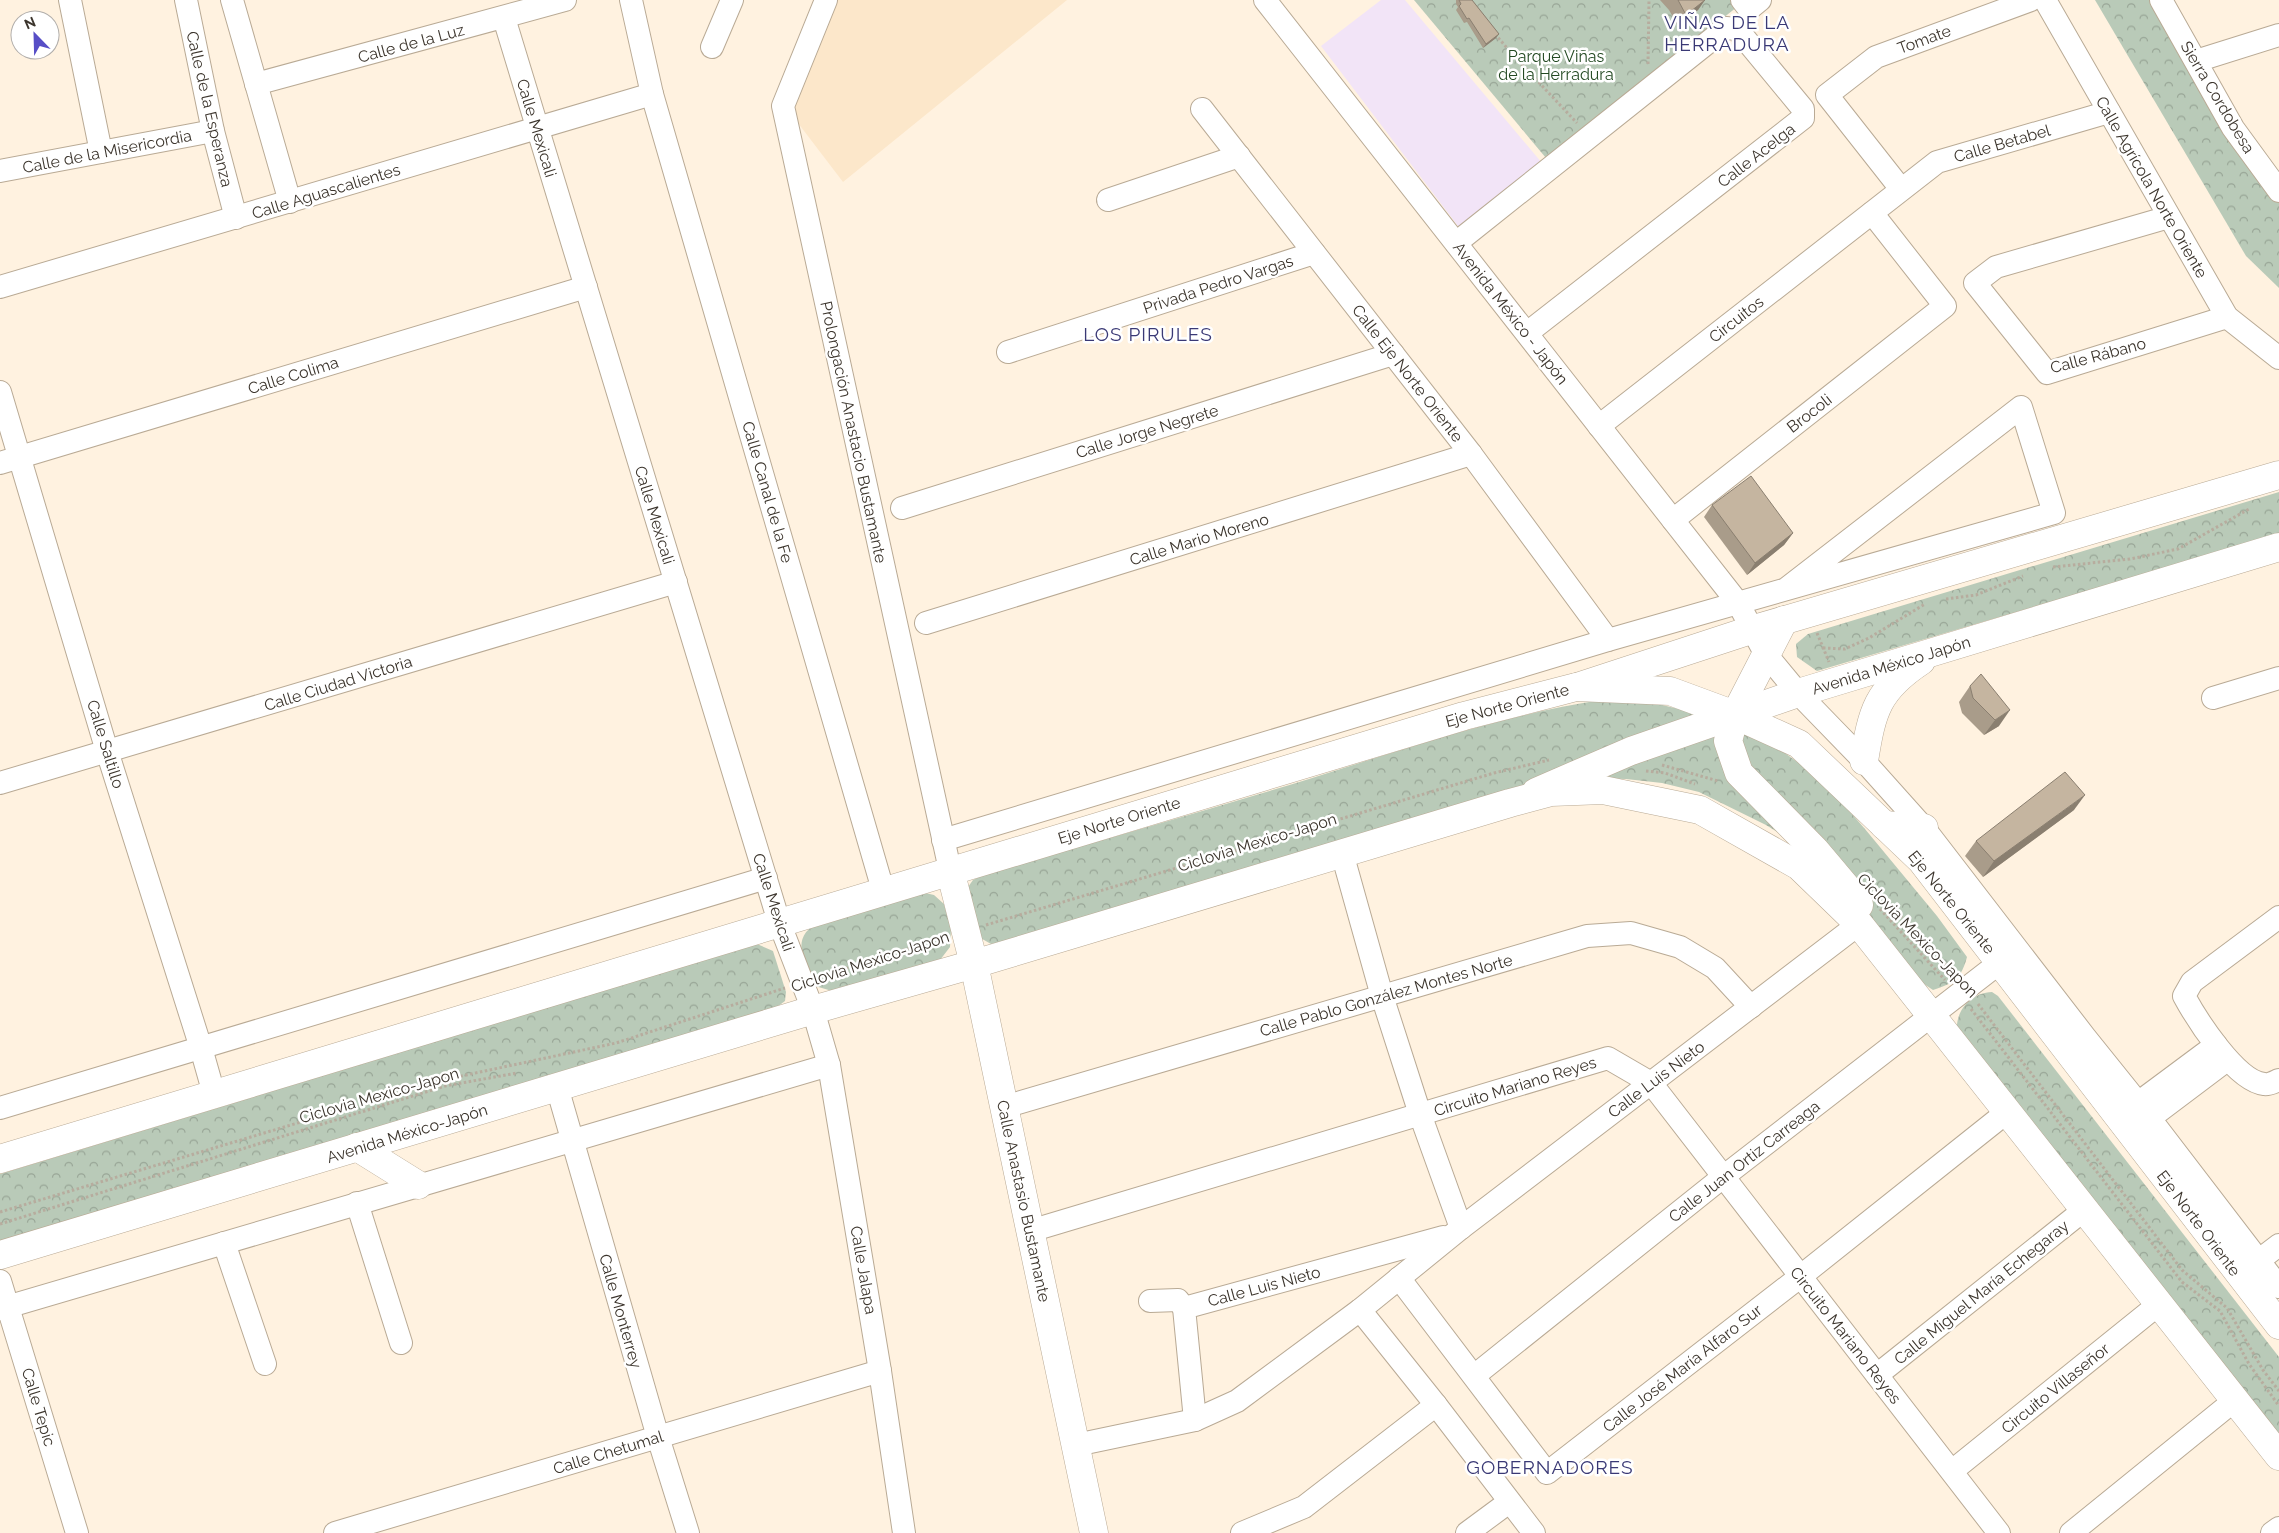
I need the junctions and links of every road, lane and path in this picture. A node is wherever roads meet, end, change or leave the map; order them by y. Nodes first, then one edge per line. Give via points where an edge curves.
1 (70, 0) edge
2 (186, 0) edge
3 (232, 0) edge
4 (565, 0) edge
5 (631, 0) edge
6 (732, 0) edge
7 (826, 0) edge
8 (1265, 0) edge
9 (1649, 0) edge
10 (1742, 0) edge
11 (1760, 0) edge
12 (2030, 0) edge
13 (2045, 0) edge
14 (2161, 0) edge
15 (504, 18) junction
16 (1490, 28) edge
17 (2279, 35) edge
18 (712, 47) dead end
19 (2196, 61) junction
20 (256, 84) junction
21 (1648, 90) junction
22 (652, 94) junction
23 (1202, 109) dead end
24 (2109, 112) junction
25 (538, 128) junction
26 (1582, 130) dead end
27 (213, 131) junction
28 (101, 152) junction
29 (1239, 156) junction
30 (0, 171) edge
31 (1901, 188) junction
32 (2279, 191) edge
33 (1108, 200) dead end
34 (290, 202) junction
35 (1872, 213) junction
36 (2169, 217) junction
37 (236, 218) junction
38 (1456, 243) junction
39 (1314, 253) junction
40 (0, 287) edge
41 (586, 287) junction
42 (2227, 317) junction
43 (1527, 333) junction
44 (1008, 352) dead end
45 (1393, 354) junction
46 (2279, 358) edge
47 (0, 392) edge
48 (1599, 426) junction
49 (1471, 454) junction
50 (10, 460) edge
51 (2279, 475) edge
52 (902, 508) dead end
53 (2251, 508) dead end
54 (1673, 520) junction
55 (2279, 547) edge
56 (2051, 567) dead end
57 (2026, 575) dead end
58 (676, 582) junction
59 (1786, 589) junction
60 (1939, 600) dead end
61 (1931, 601) dead end
62 (1738, 603) junction
63 (1784, 620) junction
64 (926, 623) dead end
65 (1751, 630) junction
66 (1815, 630) dead end
67 (1608, 640) junction
68 (1823, 648) junction
69 (1940, 649) junction
70 (1765, 652) junction
71 (1829, 663) dead end
72 (2279, 678) edge
73 (1576, 687) junction
74 (1798, 693) junction
75 (2213, 698) dead end
76 (1735, 715) junction
77 (107, 751) junction
78 (1864, 760) junction
79 (1645, 771) dead end
80 (0, 783) edge
81 (1699, 785) dead end
82 (1510, 803) junction
83 (1884, 825) junction
84 (1924, 828) junction
85 (943, 840) junction
86 (1342, 853) junction
87 (950, 870) junction
88 (766, 878) junction
89 (883, 890) junction
90 (1866, 913) junction
91 (2279, 917) edge
92 (779, 922) junction
93 (947, 936) dead end
94 (2008, 956) junction
95 (974, 964) junction
96 (802, 982) junction
97 (1958, 995) junction
98 (1382, 996) junction
99 (1751, 1007) junction
100 (813, 1010) junction
101 (1931, 1015) junction
102 (2050, 1028) junction
103 (2084, 1037) junction
104 (202, 1048) junction
105 (2221, 1052) junction
106 (829, 1065) junction
107 (522, 1072) dead end
108 (2279, 1080) edge
109 (1651, 1083) junction
110 (557, 1087) junction
111 (214, 1094) junction
112 (1004, 1107) junction
113 (0, 1108) edge
114 (2144, 1111) junction
115 (2007, 1112) junction
116 (1420, 1114) junction
117 (572, 1140) junction
118 (358, 1147) junction
119 (0, 1159) edge
120 (1723, 1177) junction
121 (418, 1185) junction
122 (357, 1203) junction
123 (2084, 1210) junction
124 (0, 1212) edge
125 (0, 1224) edge
126 (1030, 1230) junction
127 (1457, 1231) junction
128 (224, 1243) junction
129 (2279, 1245) edge
130 (0, 1255) edge
131 (2258, 1262) junction
132 (1801, 1276) junction
133 (1399, 1278) junction
134 (0, 1281) edge
135 (2279, 1286) edge
136 (1150, 1302) dead end
137 (2159, 1304) junction
138 (4, 1308) edge
139 (1184, 1308) junction
140 (1360, 1310) junction
141 (2279, 1325) edge
142 (400, 1343) dead end
143 (265, 1364) dead end
144 (880, 1371) junction
145 (1877, 1375) junction
146 (1474, 1376) junction
147 (2235, 1400) junction
148 (1436, 1405) junction
149 (2279, 1406) edge
150 (1195, 1420) junction
151 (658, 1437) junction
152 (1076, 1445) junction
153 (2279, 1456) edge
154 (1952, 1471) junction
155 (1509, 1502) junction
156 (2279, 1528) edge
157 (77, 1533) edge
158 (335, 1533) edge
159 (688, 1533) edge
160 (904, 1533) edge
161 (1094, 1533) edge
162 (1242, 1533) edge
163 (1467, 1533) edge
164 (1534, 1533) edge
165 (1999, 1533) edge
166 (2071, 1533) edge
167 (2272, 1533) edge

1 - 28 street
2 - 27 street, Calle de la Esperanza
3 - 20 street
4 - 15 street, Calle de la Luz
5 - 22 street, Calle Canal de la Fe
6 - 18 street
7 - 85 street, Prolongación Anastacio Bustamante via 783,106
8 - 38 street, Avenida México - Japón
9 - 21 path
10 - 11 street via 1749,9
12 - 31 street, Tomate via 1876,56 1827,95
13 - 24 street, Calle Agrícola Norte Oriente
14 - 19 street, Sierra Cordobesa
15 - 20 street, Calle de la Luz
15 - 25 street, Calle Mexicali
16 - 26 path
17 - 19 street
19 - 32 street, Sierra Cordobesa via 2233,128
20 - 34 street
21 - 38 street, Calle Acelga
21 - 43 street, Calle Acelga via 1726,28 1737,28 1803,108 1803,118
22 - 25 street, Calle Aguascalientes
22 - 89 street, Calle Canal de la Fe
23 - 29 street, Calle Eje Norte Oriente
24 - 31 street, Calle Betabel via 1937,162
24 - 36 street, Calle Agrícola Norte Oriente
25 - 34 street, Calle Aguascalientes
25 - 41 street, Calle Mexicali
27 - 28 street, Calle de la Misericordia
27 - 37 street, Calle de la Esperanza
28 - 30 street, Calle de la Misericordia
29 - 33 street
29 - 39 street, Calle Eje Norte Oriente
31 - 35 street, Calle Betabel
34 - 37 street, Calle Aguascalientes
35 - 48 street, Circuitos
35 - 54 street, Brocoli via 1945,306
36 - 42 street, Calle Agrícola Norte Oriente
36 - 42 street, Calle Rábano via 1996,266 1975,283 2047,373
37 - 40 street, Calle Aguascalientes
38 - 43 street, Avenida México - Japón
39 - 44 street, Privada Pedro Vargas
39 - 45 street, Calle Eje Norte Oriente
41 - 50 street, Calle Colima
41 - 58 street, Calle Mexicali
42 - 46 street, Calle Agrícola Norte Oriente
43 - 48 street, Avenida México - Japón
45 - 49 street, Calle Eje Norte Oriente
45 - 52 street, Calle Jorge Negrete
47 - 50 street, Calle Saltillo
48 - 54 street, Avenida México - Japón
49 - 64 street, Calle Mario Moreno
49 - 67 street, Calle Eje Norte Oriente
50 - 77 street, Calle Saltillo
51 - 63 main road
53 - 56 path via 2178,549 2130,559
54 - 62 street, Avenida México - Japón
55 - 69 main road, Avenida México Japón
57 - 60 path via 1976,595
58 - 77 street, Calle Ciudad Victoria
58 - 88 street, Calle Mexicali
59 - 59 street, Eje Norte Oriente via 2054,513 2021,406 2005,419
59 - 62 street, Eje Norte Oriente
61 - 68 path via 1844,649
62 - 65 street, Avenida México - Japón
62 - 67 street, Eje Norte Oriente
63 - 65 main road
63 - 70 main road
65 - 70 street, Avenida México - Japón
65 - 73 main road
66 - 68 path
67 - 85 street, Eje Norte Oriente
68 - 71 path
69 - 74 main road, Avenida México Japón
69 - 78 main road via 1905,672 1882,696 1870,719
70 - 74 street, Avenida México - Japón
70 - 76 main road
72 - 75 street
73 - 76 main road, Eje Norte Oriente via 1670,691
73 - 87 main road, Eje Norte Oriente via 1464,716
74 - 76 main road, Avenida México Japón
74 - 78 street, Avenida México - Japón
76 - 82 main road, Avenida México Japón via 1631,751
76 - 83 main road, Eje Norte Oriente via 1799,744
76 - 90 main road via 1728,741 1739,773 1815,850
77 - 80 street, Calle Ciudad Victoria
77 - 104 street, Calle Saltillo
78 - 84 street, Avenida México - Japón
79 - 81 path via 1665,773
82 - 86 main road
82 - 90 main road via 1551,792 1603,790 1700,810 1799,866
83 - 84 main road
83 - 94 main road, Eje Norte Oriente via 1921,860
84 - 94 street, Avenida México - Japón
85 - 87 street, Prolongación Anastacio Bustamante
86 - 95 main road
86 - 98 street
87 - 89 main road, Eje Norte Oriente
87 - 95 main road, Calle Anastasio Bustamante
88 - 92 street, Calle Mexicali
88 - 104 street
89 - 92 main road, Eje Norte Oriente
90 - 97 path, Ciclovia Mexico-Japon
90 - 99 street, Calle Luis Nieto
90 - 101 main road
91 - 105 street via 2192,982 2184,996
92 - 96 street, Calle Mexicali
92 - 111 main road
93 - 96 path
94 - 97 street, Calle Juan Ortiz Carreaga
94 - 102 main road, Eje Norte Oriente
94 - 103 street, Avenida México - Japón
95 - 100 main road
95 - 112 main road, Calle Anastasio Bustamante
96 - 100 street, Calle Mexicali
96 - 124 path via 616,1043 438,1081
97 - 101 street, Calle Juan Ortiz Carreaga
97 - 149 path, Ciclovia Mexico-Japon via 2182,1282 2220,1311 2249,1364
98 - 99 street, Calle Pablo González Montes Norte via 1587,936 1631,933 1680,947 1715,968
98 - 112 street, Calle Pablo González Montes Norte
98 - 116 street
99 - 109 street, Calle Luis Nieto
100 - 106 street, Calle Jalapa
100 - 110 main road, Avenida México-Japón
101 - 115 main road
101 - 120 street, Calle Juan Ortiz Carreaga
102 - 103 main road
102 - 141 main road, Eje Norte Oriente
103 - 114 street, Avenida México - Japón
104 - 111 street, Calle Saltillo
104 - 113 street
105 - 108 street via 2256,1082 2266,1085
105 - 114 street
106 - 117 street
106 - 144 street, Calle Jalapa
107 - 125 path, Ciclovia Mexico-Japon via 445,1086
109 - 116 street, Circuito Mariano Reyes via 1608,1058
109 - 120 street, Circuito Mariano Reyes
109 - 127 street, Calle Luis Nieto
110 - 117 street, Calle Monterrey
110 - 118 main road, Avenida México-Japón
111 - 119 main road
112 - 126 main road, Calle Anastasio Bustamante
114 - 131 street, Avenida México - Japón
115 - 123 main road
115 - 132 street, Calle José María Alfaro Sur
116 - 126 street, Circuito Mariano Reyes
116 - 127 street
117 - 121 street
117 - 151 street, Calle Monterrey
118 - 121 main road
118 - 130 main road, Avenida México-Japón
120 - 132 street, Circuito Mariano Reyes
120 - 146 street, Calle Juan Ortiz Carreaga
121 - 122 street
122 - 128 street
122 - 142 street
123 - 137 main road
123 - 145 street, Calle Miguel María Echegaray
126 - 152 main road, Calle Anastasio Bustamante
127 - 133 street, Calle Luis Nieto
127 - 139 street, Calle Luis Nieto
128 - 138 street
128 - 143 street
129 - 131 street
131 - 135 street, Avenida México - Japón
132 - 145 street, Circuito Mariano Reyes
132 - 146 street, Calle José María Alfaro Sur via 1546,1473
133 - 140 street, Calle Luis Nieto
133 - 146 street, Calle José María Alfaro Sur
134 - 138 street, Calle Tepic
136 - 139 street via 1178,1300
137 - 147 main road
137 - 154 street, Circuito Villaseñor
138 - 157 street, Calle Tepic
139 - 150 street
140 - 148 street
140 - 150 street, Calle Luis Nieto via 1237,1401
144 - 151 street, Calle Chetumal
144 - 160 street, Calle Jalapa
145 - 154 street, Circuito Mariano Reyes
147 - 153 main road
147 - 166 street
148 - 155 street
148 - 162 street via 1304,1507
150 - 152 street, Calle Luis Nieto
151 - 158 street, Calle Chetumal
151 - 159 street, Calle Monterrey
152 - 161 main road, Calle Anastasio Bustamante
154 - 165 street, Circuito Mariano Reyes
155 - 163 street
155 - 164 street
156 - 167 street

